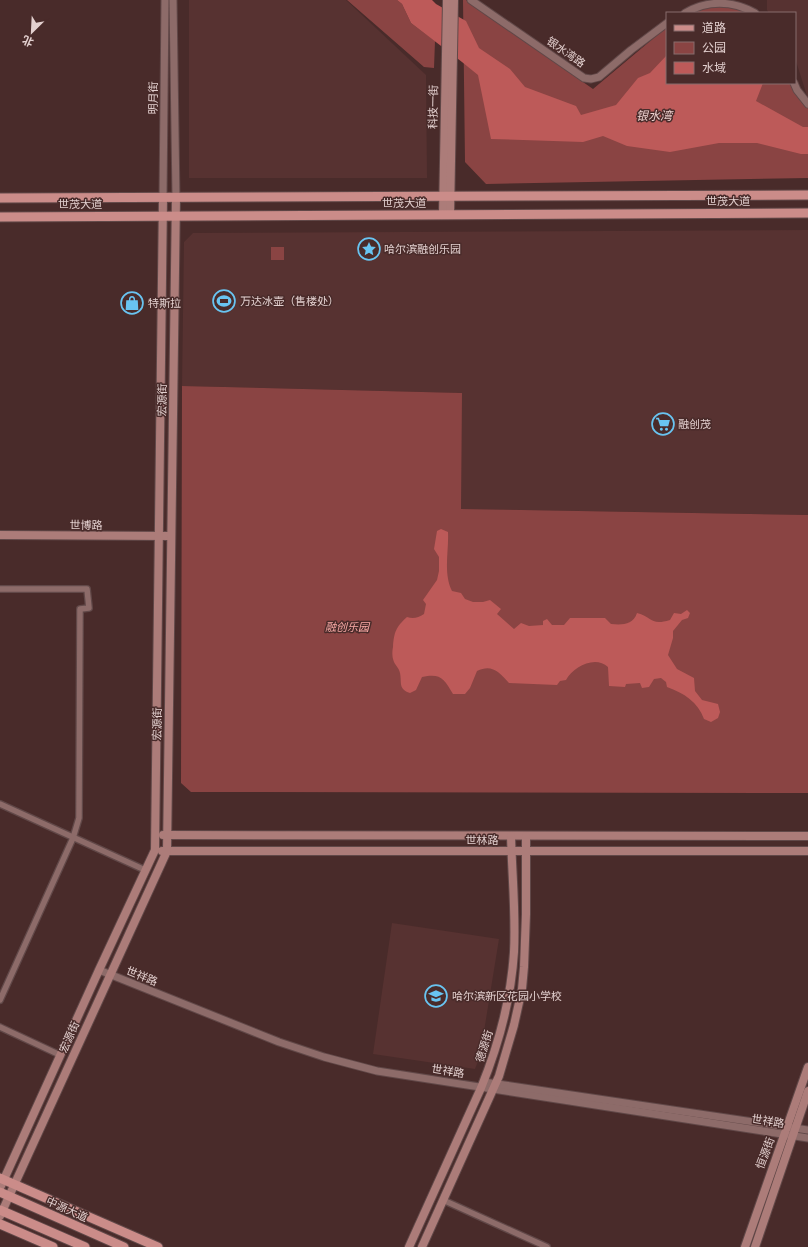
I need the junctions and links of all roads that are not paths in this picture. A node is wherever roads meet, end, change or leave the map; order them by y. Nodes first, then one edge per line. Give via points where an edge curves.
1 (165, 0) edge
2 (173, 0) edge
3 (447, 0) edge
4 (454, 0) edge
5 (471, 0) edge
6 (687, 12) edge
7 (753, 12) edge
8 (666, 25) edge
9 (449, 75) junction
10 (794, 84) edge
11 (808, 104) edge
12 (808, 194) edge
13 (447, 196) junction
14 (162, 197) junction
15 (176, 197) junction
16 (0, 198) edge
17 (808, 213) edge
18 (446, 215) junction
19 (162, 216) junction
20 (175, 216) junction
21 (0, 217) edge
22 (0, 535) edge
23 (0, 539) edge
24 (159, 539) junction
25 (171, 539) junction
26 (0, 589) edge
27 (0, 804) edge
28 (167, 835) junction
29 (156, 836) junction
30 (511, 836) junction
31 (526, 836) junction
32 (808, 836) edge
33 (73, 838) junction
34 (155, 850) junction
35 (166, 851) junction
36 (511, 851) junction
37 (527, 851) junction
38 (808, 851) edge
39 (145, 870) junction
40 (99, 970) junction
41 (110, 975) junction
42 (0, 1000) edge
43 (0, 1027) edge
44 (60, 1055) junction
45 (808, 1068) edge
46 (483, 1085) junction
47 (494, 1086) junction
48 (808, 1091) edge
49 (808, 1130) edge
50 (789, 1131) junction
51 (808, 1138) edge
52 (1, 1182) edge
53 (14, 1184) junction
54 (4, 1194) edge
55 (443, 1200) junction
56 (1, 1212) edge
57 (0, 1224) edge
58 (53, 1247) edge
59 (85, 1247) edge
60 (124, 1247) edge
61 (158, 1247) edge
62 (409, 1247) edge
63 (422, 1247) edge
64 (547, 1247) edge
65 (745, 1247) edge
66 (755, 1247) edge

1 - 14 street, 明月街
2 - 15 street, 明月街
3 - 9 main road, 科技一街
4 - 9 main road, 科技一街
5 - 8 street, 银水湾路 via 584,78 591,79 599,77
6 - 7 street via 698,6 723,3
9 - 13 main road, 科技一街
10 - 11 street
12 - 13 main road, 世茂大道
13 - 15 main road, 世茂大道
13 - 18 main road, 科技一街
14 - 15 main road, 世茂大道
14 - 16 main road, 世茂大道
14 - 19 main road, 宏源街
15 - 20 main road, 宏源街
17 - 18 main road, 世茂大道
18 - 20 main road, 世茂大道
19 - 20 main road, 世茂大道
19 - 21 main road, 世茂大道
19 - 24 main road, 宏源街
20 - 25 main road, 宏源街
22 - 24 main road, 世博路
23 - 24 main road, 世博路
24 - 25 main road, 世博路
24 - 29 main road, 宏源街
25 - 28 main road, 宏源街
26 - 33 street via 87,589 90,608 80,609 79,818
27 - 33 street
28 - 29 main road, 世林路
28 - 30 main road, 世林路
28 - 35 main road, 宏源街
29 - 34 main road, 宏源街
30 - 31 main road, 世林路
30 - 36 main road, 德源街
31 - 32 main road, 世林路
31 - 37 main road, 德源街
33 - 39 street
33 - 42 street
34 - 35 main road, 世林路
34 - 39 main road, 宏源街
35 - 36 main road, 世林路
35 - 41 main road, 宏源街
36 - 37 main road, 世林路
36 - 46 main road, 德源街 via 514,928 511,978 501,1029
37 - 38 main road, 世林路
37 - 47 main road, 德源街 via 522,989 508,1047
39 - 40 main road, 宏源街
40 - 41 street, 世祥路
40 - 44 main road, 宏源街
41 - 46 street, 世祥路 via 324,1058 377,1071
41 - 53 main road, 宏源街
43 - 44 street
44 - 52 main road, 宏源街
45 - 50 main road, 恒源街
46 - 47 street, 世祥路
46 - 62 main road, 德源街
47 - 50 street, 世祥路
47 - 55 main road, 德源街
48 - 50 main road, 恒源街
49 - 50 street, 世祥路
50 - 51 street, 世祥路
50 - 65 main road, 恒源街
50 - 66 main road, 恒源街
52 - 53 main road
53 - 54 main road, 宏源街
53 - 61 main road
54 - 56 main road, 宏源街
54 - 60 main road, 中源大道
55 - 63 main road, 德源街
55 - 64 street
56 - 59 main road
57 - 58 main road

